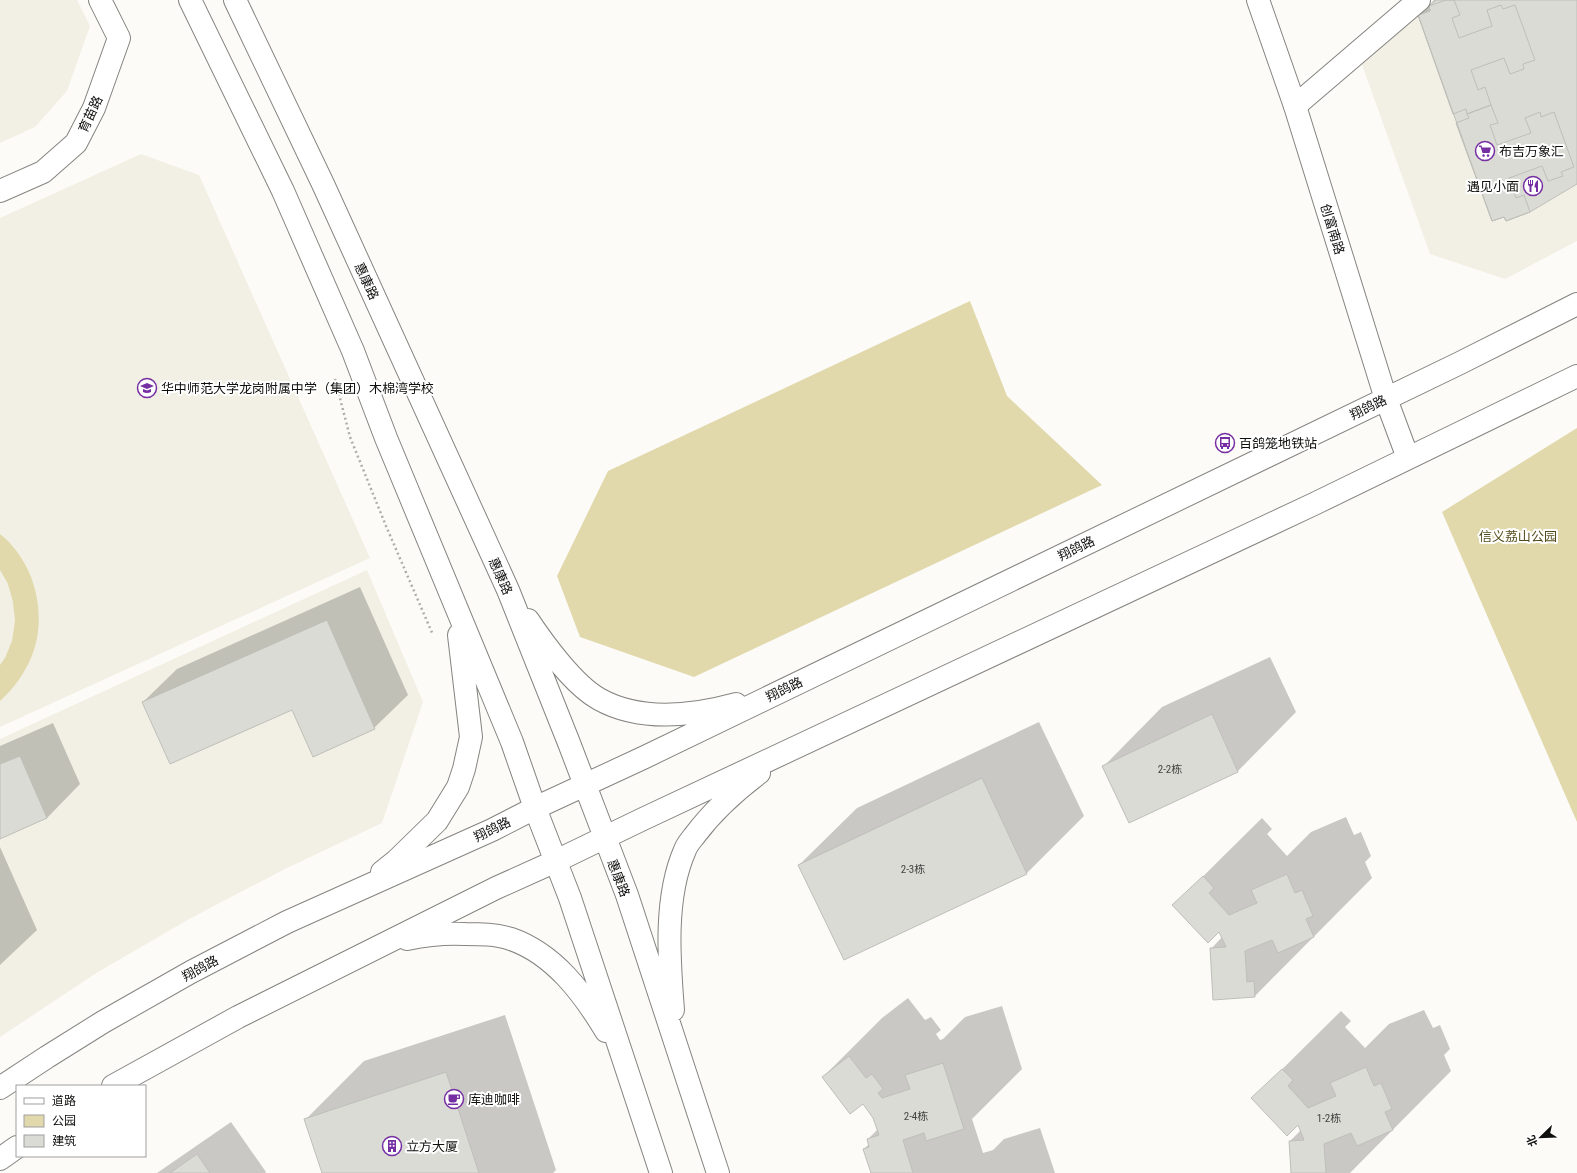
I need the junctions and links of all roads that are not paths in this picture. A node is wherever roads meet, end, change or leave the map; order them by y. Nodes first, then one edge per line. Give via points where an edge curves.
1 (100, 0) edge
2 (190, 0) edge
3 (235, 0) edge
4 (1258, 0) edge
5 (1419, 0) edge
6 (1295, 106) junction
7 (0, 191) edge
8 (1577, 304) edge
9 (1577, 376) edge
10 (1386, 399) junction
11 (1408, 458) junction
12 (508, 590) junction
13 (451, 596) junction
14 (777, 693) junction
15 (785, 752) junction
16 (584, 785) junction
17 (535, 808) junction
18 (604, 838) junction
19 (556, 861) junction
20 (362, 889) junction
21 (387, 943) junction
22 (676, 1043) junction
23 (624, 1061) junction
24 (115, 1085) edge
25 (0, 1088) edge
26 (16, 1148) edge
27 (0, 1158) edge
28 (662, 1173) edge
29 (718, 1173) edge

1 - 7 street, 育苗路 via 119,38 94,108 80,136 76,143 43,172
2 - 13 street via 283,192 353,351
3 - 12 street, 惠康路
4 - 6 street, 创富南路
5 - 6 street
6 - 10 street, 创富南路
8 - 10 street, 翔鸽路
9 - 11 street
10 - 11 street, 创富南路
10 - 14 street, 翔鸽路
11 - 15 street
12 - 14 street via 574,678 598,699 623,710 659,715 694,712
12 - 16 street, 惠康路
13 - 17 street via 512,742
13 - 20 street via 460,642 471,737 464,769 458,787 437,821 398,860
14 - 16 street, 翔鸽路
15 - 18 street
15 - 22 street via 723,803 685,849 672,897 670,933
16 - 17 street, 翔鸽路
16 - 18 street, 惠康路
17 - 19 street
17 - 20 street, 翔鸽路
18 - 19 street
18 - 22 street, 惠康路
19 - 21 street
19 - 23 street
20 - 25 street, 翔鸽路 via 287,922 192,972 103,1022
21 - 23 street via 419,936 491,934 535,950 555,965 595,1012
21 - 24 street via 238,1017
22 - 29 street, 惠康路
23 - 28 street
26 - 27 street

